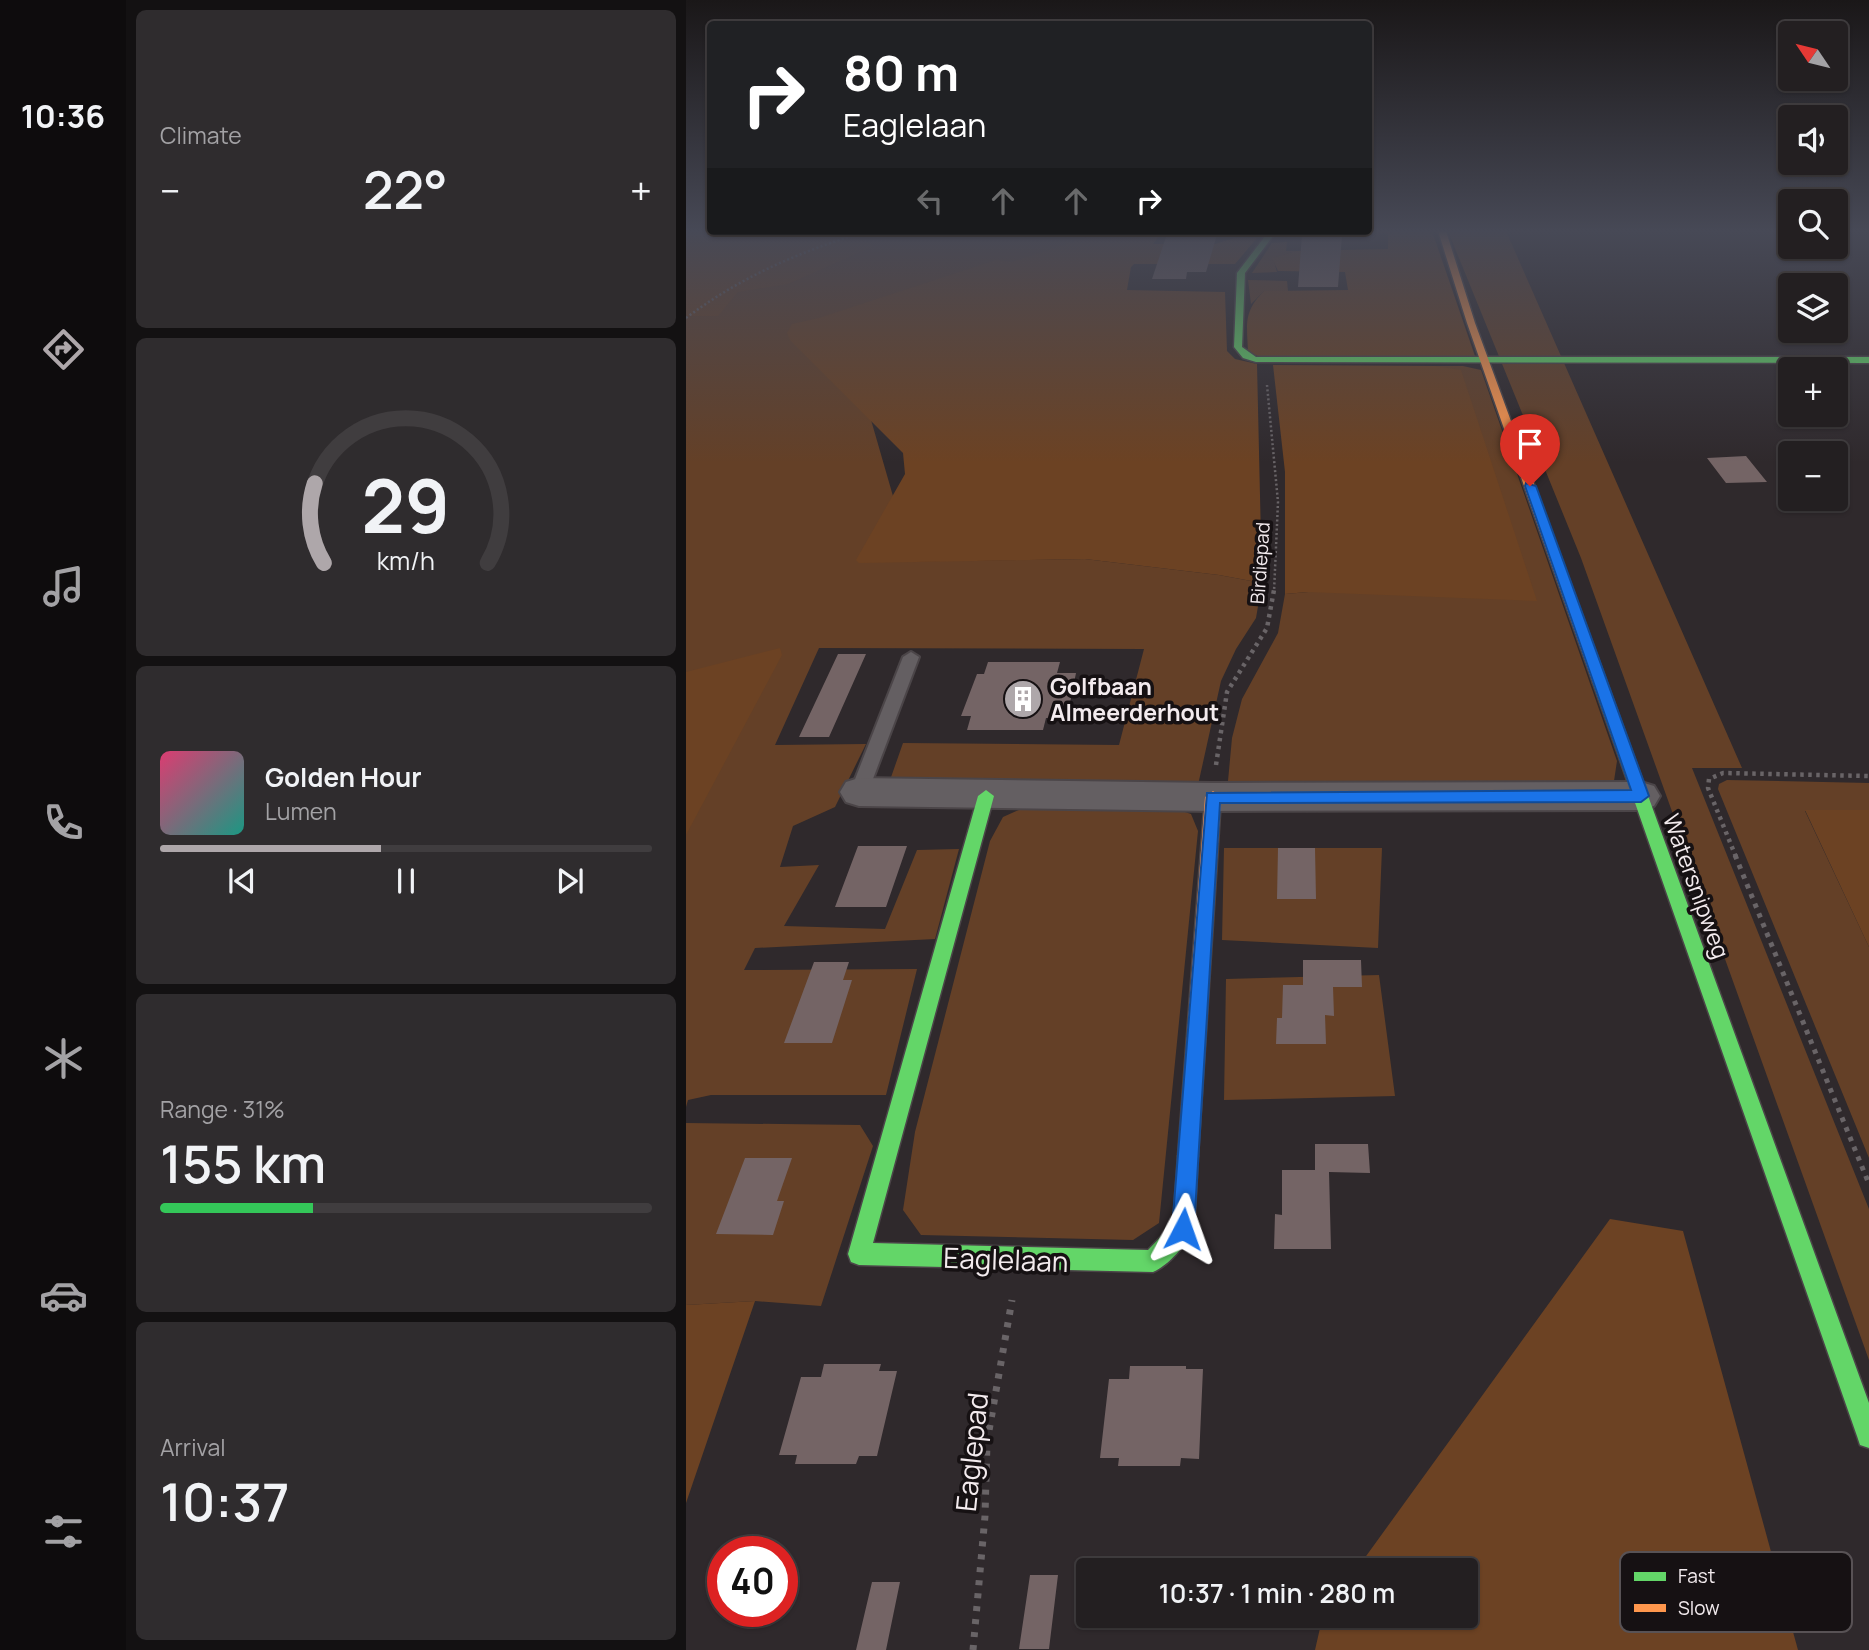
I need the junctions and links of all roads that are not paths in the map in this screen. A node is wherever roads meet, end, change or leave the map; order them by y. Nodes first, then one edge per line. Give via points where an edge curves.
1 (1239, 308) edge
2 (1467, 308) edge
3 (1869, 360) edge
4 (1485, 362) junction
5 (911, 657) dead end
6 (859, 792) joint
7 (986, 796) junction
8 (1641, 796) junction
9 (1213, 797) junction
10 (1869, 1436) edge

1 - 4 street via 1238,347 1248,358
2 - 4 street, Watersnipweg
3 - 4 street
4 - 8 street, Watersnipweg
5 - 6 lane
6 - 7 street
7 - 9 street
7 - 9 street, Eaglelaan via 859,1254 1153,1261 1183,1229
8 - 9 street
8 - 10 street, Watersnipweg

